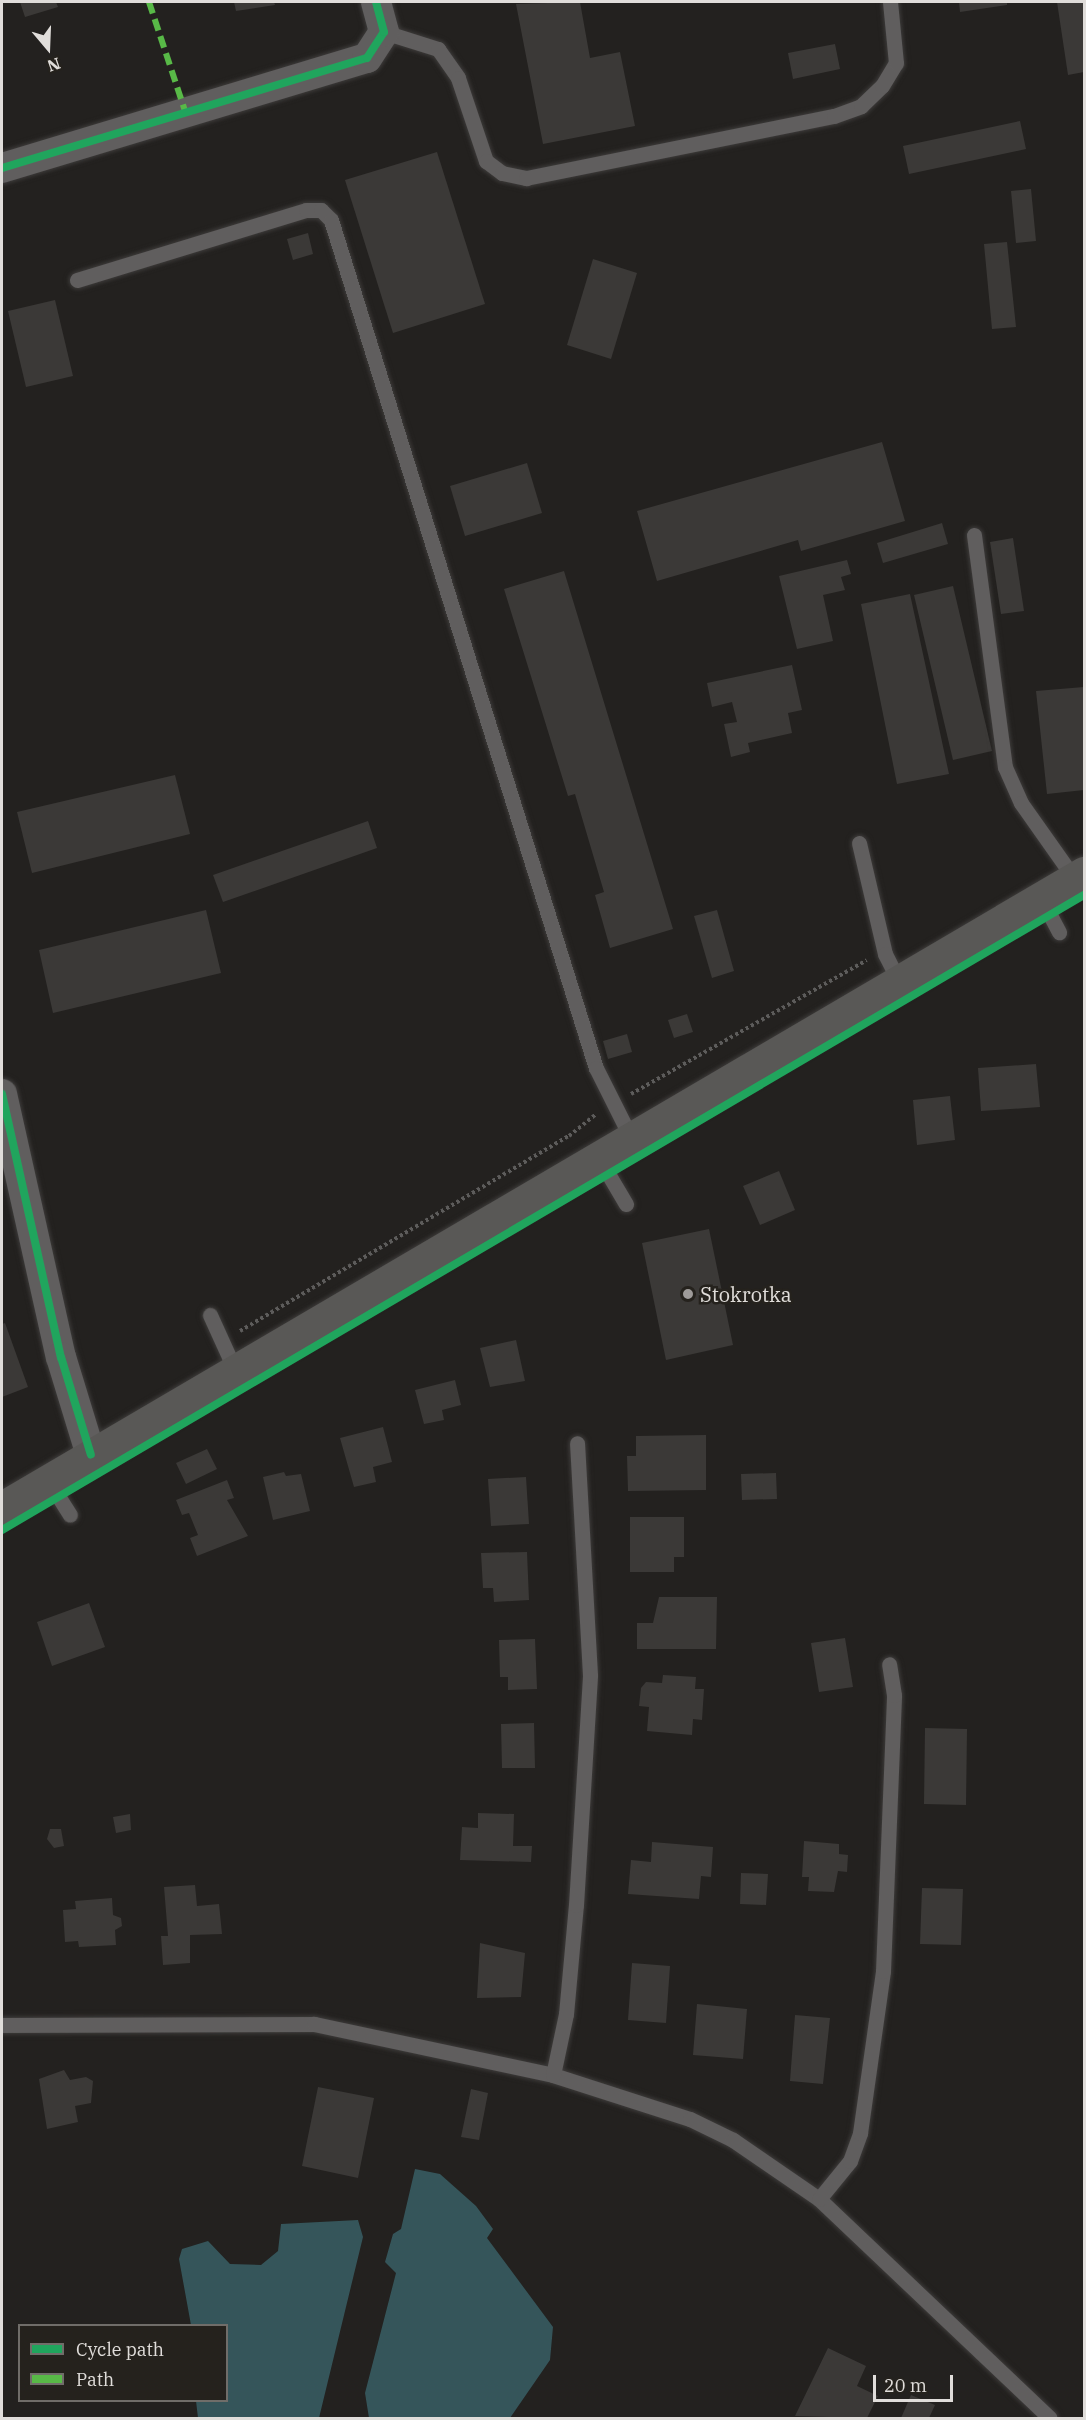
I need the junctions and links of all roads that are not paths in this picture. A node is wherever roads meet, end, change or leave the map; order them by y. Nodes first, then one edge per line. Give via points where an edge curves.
1 (376, 2) edge
2 (890, 2) edge
3 (384, 32) junction
4 (2, 168) edge
5 (77, 280) dead end
6 (974, 535) dead end
7 (859, 843) dead end
8 (1079, 875) edge
9 (1040, 896) junction
10 (1059, 932) dead end
11 (898, 979) junction
12 (2, 1094) edge
13 (630, 1136) junction
14 (597, 1155) junction
15 (626, 1204) dead end
16 (210, 1315) dead end
17 (235, 1370) junction
18 (577, 1443) dead end
19 (91, 1455) junction
20 (48, 1480) junction
21 (2, 1508) edge
22 (70, 1515) dead end
23 (890, 1664) dead end
24 (2, 2025) edge
25 (553, 2075) junction
26 (819, 2199) junction
27 (1050, 2418) edge

1 - 3 street
2 - 3 lane via 896,63 882,86 861,106 834,116 526,178 502,173 486,161 458,78 438,49
3 - 4 street via 367,58 345,67
5 - 13 lane via 306,210 321,210 331,220 596,1068
6 - 8 lane via 1005,767 1021,803
7 - 11 lane via 885,954
8 - 9 main road
9 - 10 lane
9 - 11 main road
11 - 13 main road
12 - 19 street via 61,1357
13 - 14 main road
14 - 15 lane
14 - 17 main road
16 - 17 lane
17 - 19 main road
18 - 25 lane via 590,1675 566,2014
19 - 20 main road
20 - 21 main road
20 - 22 lane
23 - 26 lane via 894,1695 883,1971 860,2133 850,2161
24 - 25 lane via 315,2024
25 - 26 lane via 690,2119 733,2140
26 - 27 lane

